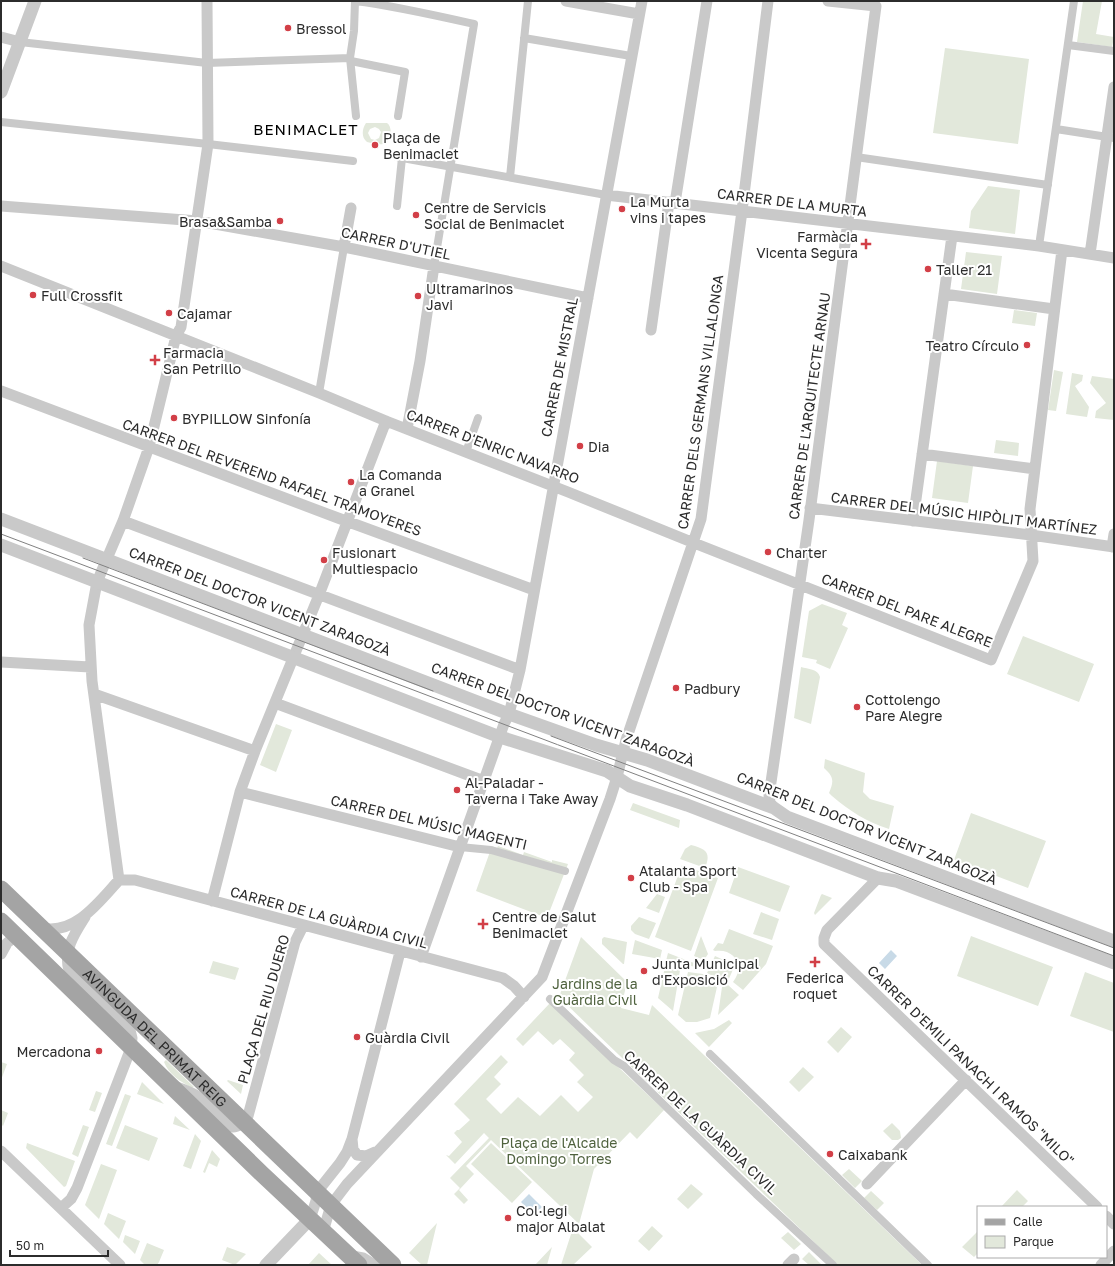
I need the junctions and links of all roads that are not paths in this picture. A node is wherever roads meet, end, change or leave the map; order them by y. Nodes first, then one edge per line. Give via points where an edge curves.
1 (35, 1) edge
2 (207, 1) edge
3 (355, 1) edge
4 (528, 1) edge
5 (566, 1) edge
6 (642, 1) edge
7 (706, 1) edge
8 (768, 1) edge
9 (828, 1) edge
10 (1074, 1) edge
11 (878, 4) edge
12 (639, 14) junction
13 (1, 37) edge
14 (524, 38) junction
15 (20, 42) junction
16 (1068, 45) junction
17 (1114, 51) edge
18 (631, 56) junction
19 (350, 60) junction
20 (207, 63) junction
21 (1114, 87) edge
22 (1, 92) edge
23 (356, 116) dead end
24 (398, 116) dead end
25 (1, 122) edge
26 (1056, 129) junction
27 (1110, 138) edge
28 (208, 144) junction
29 (856, 157) junction
30 (353, 161) dead end
31 (450, 166) junction
32 (510, 177) junction
33 (1048, 184) junction
34 (606, 194) junction
35 (672, 203) junction
36 (1, 206) edge
37 (397, 206) dead end
38 (351, 208) dead end
39 (742, 211) junction
40 (198, 221) junction
41 (848, 224) junction
42 (952, 236) junction
43 (1039, 246) junction
44 (344, 247) junction
45 (1062, 250) junction
46 (1090, 254) junction
47 (1114, 258) edge
48 (1, 266) edge
49 (434, 266) junction
50 (944, 294) junction
51 (588, 298) junction
52 (1054, 309) junction
53 (650, 330) dead end
54 (176, 336) junction
55 (1, 391) edge
56 (319, 393) junction
57 (478, 418) dead end
58 (386, 421) junction
59 (407, 429) junction
60 (149, 447) junction
61 (466, 452) junction
62 (922, 454) junction
63 (1035, 469) junction
64 (552, 486) junction
65 (810, 508) junction
66 (1, 519) edge
67 (123, 521) junction
68 (348, 521) junction
69 (913, 521) junction
70 (1114, 534) edge
71 (1031, 535) junction
72 (694, 543) junction
73 (1, 546) edge
74 (1113, 547) edge
75 (107, 559) junction
76 (97, 582) junction
77 (799, 583) junction
78 (534, 590) junction
79 (319, 595) junction
80 (303, 635) junction
81 (295, 658) junction
82 (1, 662) edge
83 (90, 667) junction
84 (520, 670) junction
85 (94, 694) junction
86 (275, 703) junction
87 (509, 714) junction
88 (500, 736) junction
89 (255, 752) junction
90 (623, 752) junction
91 (617, 777) junction
92 (484, 780) junction
93 (240, 792) junction
94 (774, 808) junction
95 (460, 848) junction
96 (565, 871) dead end
97 (878, 878) junction
98 (119, 880) junction
99 (1, 889) edge
100 (212, 901) junction
101 (89, 912) junction
102 (1, 922) edge
103 (303, 926) junction
104 (42, 928) junction
105 (16, 936) junction
106 (1114, 941) edge
107 (400, 952) junction
108 (1, 954) edge
109 (68, 954) junction
110 (421, 957) junction
111 (1114, 963) edge
112 (524, 997) junction
113 (550, 999) dead end
114 (131, 1048) junction
115 (710, 1054) dead end
116 (966, 1080) junction
117 (171, 1085) junction
118 (243, 1122) junction
119 (352, 1139) junction
120 (1, 1151) edge
121 (376, 1152) junction
122 (867, 1184) dead end
123 (317, 1192) junction
124 (331, 1205) junction
125 (1096, 1206) edge
126 (61, 1208) junction
127 (310, 1219) junction
128 (323, 1232) junction
129 (1114, 1251) edge
130 (354, 1260) edge
131 (120, 1265) edge
132 (266, 1265) edge
133 (374, 1265) edge
134 (392, 1265) edge
135 (833, 1265) edge
136 (928, 1265) edge
137 (1101, 1265) edge

1 - 15 street
2 - 20 street
3 - 19 street
3 - 31 street via 413,10 474,24
4 - 14 street
5 - 12 street
6 - 12 street, CARRER DE MISTRAL
7 - 35 street
8 - 39 street, CARRER DELS GERMANS VILLALONGA
9 - 11 street
10 - 16 street
11 - 29 street, CARRER DE L'ARQUITECTE ARNAU
12 - 18 street, CARRER DE MISTRAL
13 - 15 street
14 - 18 street
14 - 32 street
15 - 20 street
15 - 22 street
16 - 17 street
16 - 26 street
18 - 34 street, CARRER DE MISTRAL
19 - 20 street
19 - 23 street
19 - 24 street via 405,72
20 - 28 street
21 - 27 street
25 - 28 street
26 - 27 street
26 - 33 street
27 - 46 street
28 - 30 street
28 - 40 street
29 - 33 street
29 - 41 street, CARRER DE L'ARQUITECTE ARNAU
31 - 32 street, CARRER DE LA MURTA
31 - 37 street, CARRER DE LA MURTA via 399,157
31 - 49 street
32 - 34 street, CARRER DE LA MURTA
33 - 43 street
34 - 35 street, CARRER DE LA MURTA
34 - 51 street, CARRER DE MISTRAL
35 - 39 street, CARRER DE LA MURTA
35 - 53 street
36 - 40 street, CARRER D'UTIEL
38 - 44 street
39 - 41 street, CARRER DE LA MURTA
39 - 72 street, CARRER DELS GERMANS VILLALONGA via 701,519
40 - 44 street, CARRER D'UTIEL
40 - 54 street via 181,327
41 - 42 street, CARRER DE LA MURTA
41 - 65 street, CARRER DE L'ARQUITECTE ARNAU
42 - 43 street, CARRER DE LA MURTA
42 - 50 street
43 - 45 street, CARRER DE LA MURTA
44 - 49 street, CARRER D'UTIEL
44 - 56 street
45 - 46 street, CARRER DE LA MURTA
45 - 52 street
46 - 47 street, CARRER DE LA MURTA
48 - 54 street, CARRER D'ENRIC NAVARRO
49 - 51 street, CARRER D'UTIEL
49 - 59 street
50 - 52 street
50 - 62 street
51 - 64 street, CARRER DE MISTRAL
52 - 63 street
54 - 56 street, CARRER D'ENRIC NAVARRO
54 - 60 street
55 - 60 street, CARRER DEL REVEREND RAFAEL TRAMOYERES
56 - 58 street, CARRER D'ENRIC NAVARRO
57 - 61 street
58 - 59 street, CARRER D'ENRIC NAVARRO
58 - 68 street
59 - 61 street, CARRER D'ENRIC NAVARRO
60 - 67 street
60 - 68 street, CARRER DEL REVEREND RAFAEL TRAMOYERES
61 - 64 street, CARRER D'ENRIC NAVARRO
62 - 63 street
62 - 69 street
63 - 71 street via 1030,509
64 - 72 street, CARRER D'ENRIC NAVARRO
64 - 78 street, CARRER DE MISTRAL
65 - 69 street, CARRER DEL MÚSIC HIPÒLIT MARTÍNEZ
65 - 77 street, CARRER DE L'ARQUITECTE ARNAU
66 - 75 street, CARRER DEL DOCTOR VICENT ZARAGOZÀ
67 - 75 street
67 - 79 street
68 - 78 street, CARRER DEL REVEREND RAFAEL TRAMOYERES
68 - 79 street
69 - 71 street, CARRER DEL MÚSIC HIPÒLIT MARTÍNEZ
70 - 74 street
71 - 74 street, CARRER DEL MÚSIC HIPÒLIT MARTÍNEZ
71 - 77 street, CARRER DEL PARE ALEGRE via 1033,561 992,660
72 - 77 street, CARRER D'ENRIC NAVARRO
72 - 90 street, CARRER DELS GERMANS VILLALONGA
73 - 76 street
75 - 76 street
75 - 80 street, CARRER DEL DOCTOR VICENT ZARAGOZÀ
76 - 81 street
76 - 83 street via 89,625
77 - 94 street, CARRER DE L'ARQUITECTE ARNAU via 768,796
78 - 84 street, CARRER DE MISTRAL
79 - 80 street
79 - 84 street
80 - 81 street
80 - 87 street, CARRER DEL DOCTOR VICENT ZARAGOZÀ
81 - 86 street
81 - 88 street
82 - 83 street
83 - 85 street
84 - 87 street, CARRER DE MISTRAL
85 - 89 street
85 - 98 street
86 - 89 street
86 - 92 street
87 - 88 street, CARRER DE MISTRAL
87 - 90 street, CARRER DEL DOCTOR VICENT ZARAGOZÀ
88 - 91 street via 606,771
88 - 92 street, CARRER DE MISTRAL
89 - 93 street
90 - 91 street, CARRER DELS GERMANS VILLALONGA
90 - 94 street, CARRER DEL DOCTOR VICENT ZARAGOZÀ
91 - 97 street via 630,786
91 - 112 street, CARRER DELS GERMANS VILLALONGA via 542,977
92 - 95 street, CARRER DE MISTRAL
93 - 95 street, CARRER DEL MÚSIC MAGENTI
93 - 100 street
94 - 106 street, CARRER DEL DOCTOR VICENT ZARAGOZÀ via 787,817
95 - 96 street, CARRER DEL MÚSIC MAGENTI via 490,850
95 - 110 street, CARRER DE MISTRAL
97 - 111 street via 896,882
97 - 116 street, CARRER D'EMILI PANACH I RAMOS "MILO" via 827,930 824,944
98 - 100 street, CARRER DE LA GUÀRDIA CIVIL via 135,880
98 - 101 street
99 - 104 main road, AVINGUDA DEL PRIMAT REIG
100 - 103 street, CARRER DE LA GUÀRDIA CIVIL
101 - 104 street via 64,927 49,930
101 - 109 street via 74,936
102 - 105 main road, AVINGUDA DEL PRIMAT REIG
103 - 107 street, CARRER DE LA GUÀRDIA CIVIL
103 - 118 street, PLAÇA DEL RIU DUERO via 295,942 251,1108
104 - 109 main road, AVINGUDA DEL PRIMAT REIG
105 - 108 street via 7,943
105 - 114 main road, AVINGUDA DEL PRIMAT REIG
107 - 110 street, CARRER DE LA GUÀRDIA CIVIL
107 - 119 street
109 - 114 street, AVINGUDA DEL PRIMAT REIG via 69,970 130,1030
109 - 118 main road, AVINGUDA DEL PRIMAT REIG
110 - 112 street, CARRER DE LA GUÀRDIA CIVIL via 503,978
112 - 121 street, CARRER DELS GERMANS VILLALONGA
113 - 135 street, CARRER DE LA GUÀRDIA CIVIL
114 - 117 main road, AVINGUDA DEL PRIMAT REIG
114 - 126 street via 77,1188 71,1199
115 - 136 street
116 - 122 street
116 - 125 street, CARRER D'EMILI PANACH I RAMOS "MILO"
117 - 118 street, AVINGUDA DEL PRIMAT REIG via 197,1096 227,1125 234,1127
117 - 127 main road, AVINGUDA DEL PRIMAT REIG
118 - 123 main road, AVINGUDA DEL PRIMAT REIG
119 - 121 street via 352,1149 357,1155 366,1156
119 - 123 street via 340,1163
120 - 126 street
121 - 124 street, CARRER DELS GERMANS VILLALONGA via 346,1184
123 - 124 main road, AVINGUDA DEL PRIMAT REIG
123 - 127 street
124 - 128 street
124 - 134 main road, AVINGUDA DEL PRIMAT REIG
126 - 131 street
127 - 128 main road, AVINGUDA DEL PRIMAT REIG
127 - 132 street
128 - 130 main road, AVINGUDA DEL PRIMAT REIG
129 - 137 street
130 - 133 street, AVINGUDA DEL PRIMAT REIG via 363,1258

